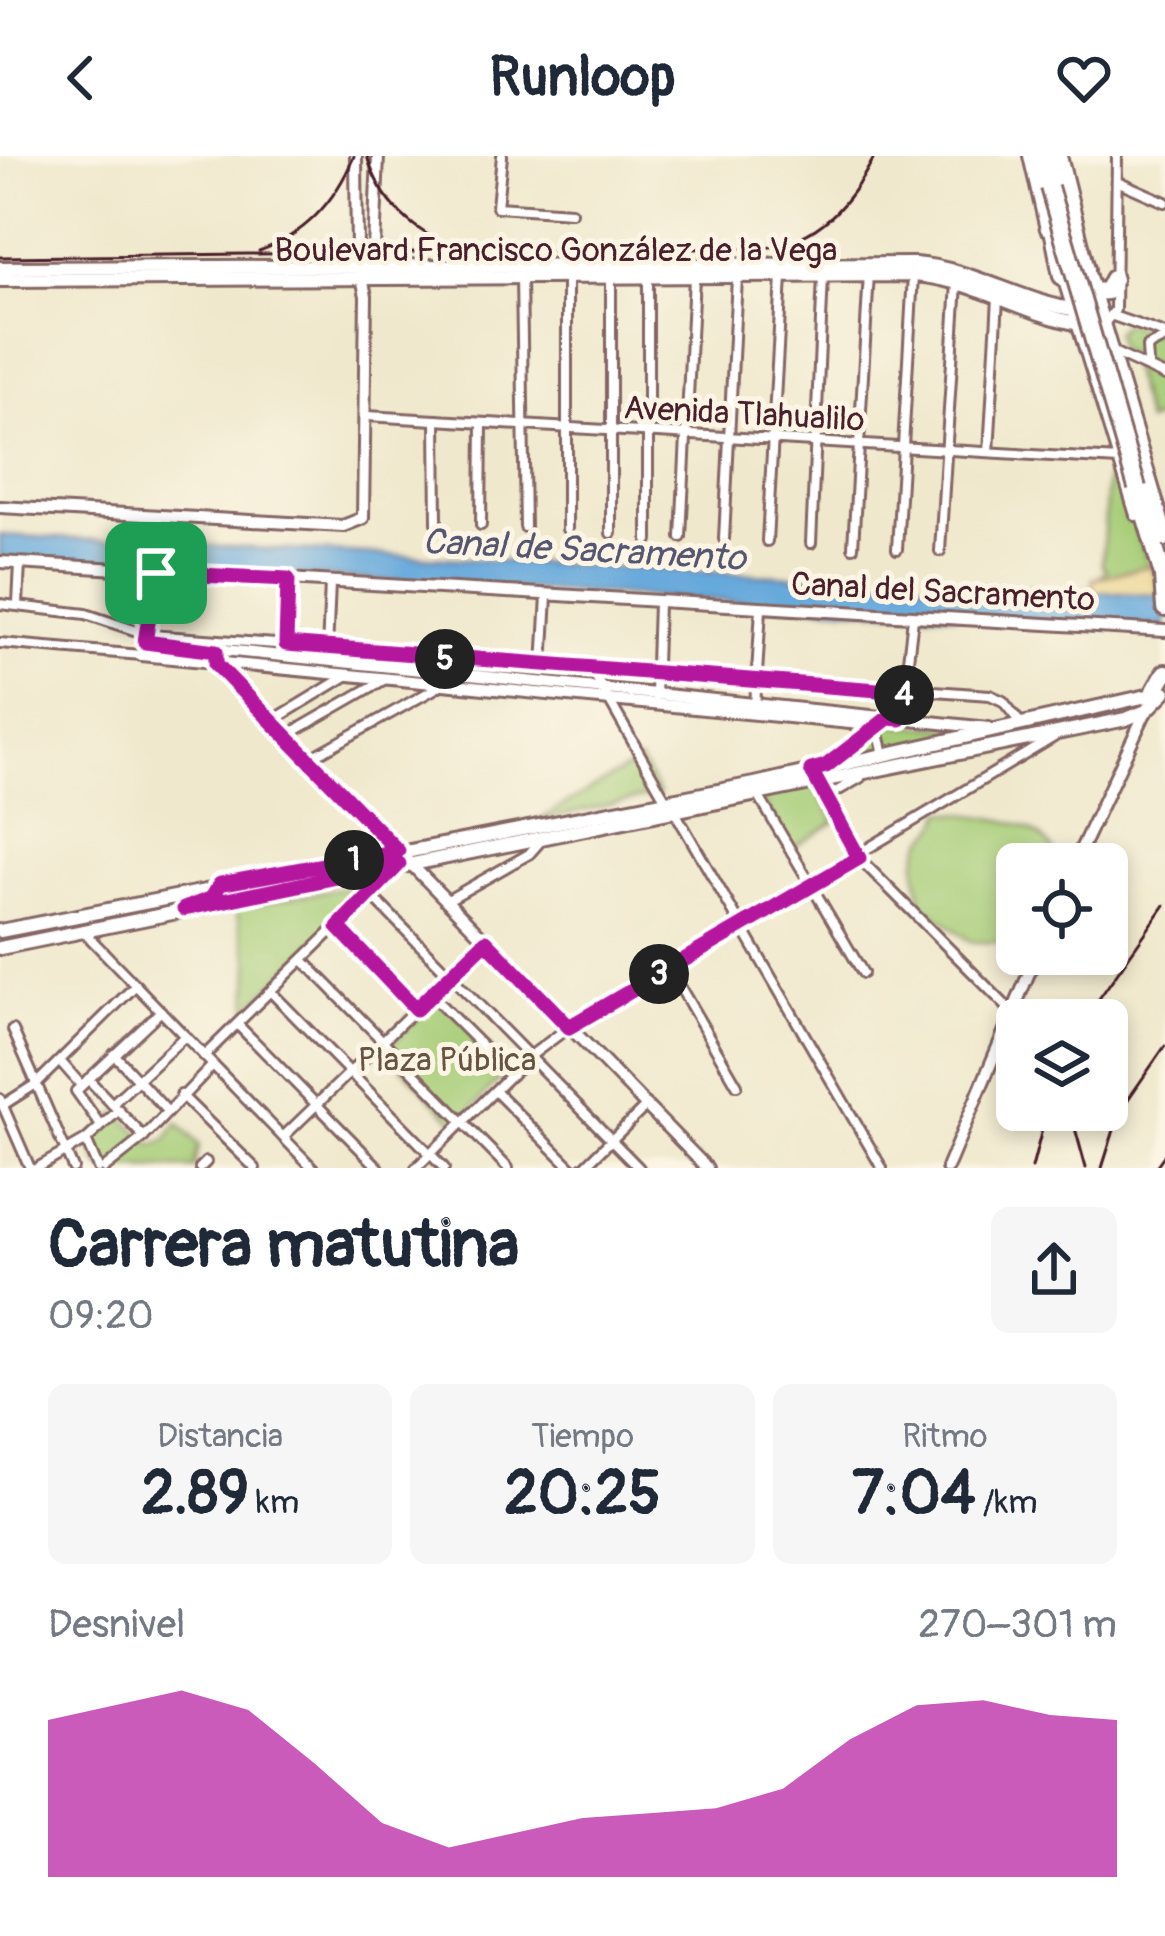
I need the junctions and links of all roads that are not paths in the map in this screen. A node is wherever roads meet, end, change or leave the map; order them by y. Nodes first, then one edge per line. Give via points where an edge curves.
1 (356, 156) edge
2 (378, 156) edge
3 (502, 156) edge
4 (1029, 156) edge
5 (1039, 156) edge
6 (1051, 156) edge
7 (1061, 156) edge
8 (1117, 156) edge
9 (1116, 180) junction
10 (1165, 202) edge
11 (571, 212) dead end
12 (0, 268) edge
13 (869, 269) junction
14 (367, 272) junction
15 (70, 273) junction
16 (914, 275) junction
17 (521, 276) junction
18 (567, 276) junction
19 (823, 276) junction
20 (610, 277) junction
21 (648, 277) junction
22 (694, 277) junction
23 (737, 277) junction
24 (782, 277) junction
25 (0, 280) edge
26 (1113, 280) junction
27 (957, 281) junction
28 (1065, 284) junction
29 (1090, 285) junction
30 (998, 294) junction
31 (1048, 303) junction
32 (1105, 317) junction
33 (1077, 324) junction
34 (1165, 336) edge
35 (1114, 358) junction
36 (1090, 365) junction
37 (1151, 370) junction
38 (1165, 376) edge
39 (367, 416) junction
40 (436, 420) junction
41 (482, 423) junction
42 (523, 425) junction
43 (567, 428) junction
44 (611, 430) junction
45 (647, 433) junction
46 (686, 435) junction
47 (729, 437) junction
48 (772, 440) junction
49 (815, 442) junction
50 (859, 445) junction
51 (903, 447) junction
52 (946, 450) junction
53 (989, 452) junction
54 (1119, 460) junction
55 (0, 507) edge
56 (1161, 518) edge
57 (437, 523) dead end
58 (481, 525) dead end
59 (524, 527) dead end
60 (567, 529) dead end
61 (611, 532) dead end
62 (681, 536) dead end
63 (1165, 538) edge
64 (724, 539) dead end
65 (648, 540) dead end
66 (767, 542) dead end
67 (811, 543) dead end
68 (853, 547) dead end
69 (897, 549) dead end
70 (940, 551) dead end
71 (0, 562) edge
72 (20, 563) junction
73 (156, 573) junction
74 (288, 579) junction
75 (330, 583) junction
76 (1163, 585) edge
77 (547, 596) junction
78 (658, 603) junction
79 (0, 604) edge
80 (19, 604) junction
81 (761, 609) junction
82 (913, 618) junction
83 (1165, 632) edge
84 (0, 643) edge
85 (145, 644) junction
86 (286, 644) junction
87 (327, 651) junction
88 (216, 657) junction
89 (390, 666) junction
90 (543, 666) junction
91 (592, 670) junction
92 (1165, 673) edge
93 (656, 674) junction
94 (346, 676) junction
95 (757, 681) junction
96 (386, 682) junction
97 (438, 687) junction
98 (603, 689) junction
99 (904, 692) junction
100 (655, 696) junction
101 (1158, 700) edge
102 (727, 701) junction
103 (610, 704) junction
104 (755, 706) junction
105 (719, 714) junction
106 (1096, 718) junction
107 (272, 722) junction
108 (887, 723) junction
109 (1022, 726) junction
110 (1003, 730) junction
111 (1059, 732) junction
112 (286, 736) junction
113 (884, 754) junction
114 (309, 760) junction
115 (826, 766) junction
116 (875, 769) junction
117 (814, 776) junction
118 (757, 794) junction
119 (825, 798) junction
120 (670, 806) junction
121 (544, 837) junction
122 (1085, 843) edge
123 (859, 858) junction
124 (402, 859) junction
125 (220, 884) junction
126 (812, 886) junction
127 (370, 895) junction
128 (446, 901) junction
129 (113, 909) junction
130 (184, 909) junction
131 (742, 926) junction
132 (338, 927) junction
133 (82, 930) junction
134 (0, 931) edge
135 (486, 941) junction
136 (0, 948) edge
137 (303, 960) junction
138 (669, 968) junction
139 (863, 973) dead end
140 (450, 976) junction
141 (136, 985) junction
142 (271, 992) junction
143 (431, 994) junction
144 (999, 999) edge
145 (416, 1009) junction
146 (161, 1011) junction
147 (237, 1024) junction
148 (569, 1027) junction
149 (13, 1030) dead end
150 (185, 1036) junction
151 (385, 1039) junction
152 (996, 1050) edge
153 (114, 1054) junction
154 (529, 1057) junction
155 (60, 1060) junction
156 (208, 1060) junction
157 (350, 1073) junction
158 (511, 1075) junction
159 (137, 1080) junction
160 (85, 1082) junction
161 (36, 1084) junction
162 (737, 1085) dead end
163 (495, 1091) junction
164 (182, 1095) junction
165 (1, 1102) edge
166 (316, 1105) junction
167 (646, 1106) junction
168 (115, 1107) junction
169 (167, 1111) junction
170 (463, 1123) junction
171 (101, 1126) junction
172 (144, 1137) junction
173 (283, 1137) junction
174 (86, 1140) junction
175 (611, 1140) junction
176 (66, 1153) junction
177 (430, 1154) junction
178 (305, 1165) edge
179 (33, 1168) edge
180 (73, 1168) edge
181 (102, 1168) edge
182 (255, 1168) edge
183 (379, 1168) edge
184 (416, 1168) edge
185 (444, 1168) edge
186 (508, 1168) edge
187 (572, 1168) edge
188 (583, 1168) edge
189 (639, 1168) edge
190 (707, 1168) edge
191 (882, 1168) edge
192 (947, 1168) edge

1 - 14 street
2 - 14 street
3 - 11 street via 496,207
4 - 28 street
5 - 28 highway, bridge
5 - 76 highway, bridge
6 - 29 highway
7 - 29 street via 1088,247
8 - 9 street
9 - 10 street
9 - 26 street
12 - 15 main road, Boulevard Francisco González de la Vega
13 - 14 main road, Boulevard Francisco González de la Vega
13 - 16 main road, Boulevard Francisco González de la Vega
13 - 19 main road, Boulevard Francisco González de la Vega
13 - 31 main road, Boulevard Francisco González de la Vega via 959,270
13 - 50 street
14 - 15 main road, Boulevard Francisco González de la Vega
14 - 17 main road, Boulevard Francisco González de la Vega
14 - 39 street
15 - 25 main road, Boulevard Francisco González de la Vega
16 - 27 main road, Boulevard Francisco González de la Vega
16 - 51 street
17 - 18 main road, Boulevard Francisco González de la Vega
17 - 42 street
18 - 20 main road, Boulevard Francisco González de la Vega
18 - 43 street
19 - 24 main road, Boulevard Francisco González de la Vega
19 - 49 street
20 - 21 main road, Boulevard Francisco González de la Vega
20 - 44 street
21 - 22 main road, Boulevard Francisco González de la Vega
21 - 45 street
22 - 23 main road, Boulevard Francisco González de la Vega
22 - 46 street
23 - 24 main road, Boulevard Francisco González de la Vega
23 - 47 street
24 - 48 street
26 - 29 highway via 1107,291
26 - 32 street
27 - 30 main road, Boulevard Francisco González de la Vega
27 - 52 street
28 - 31 main road
28 - 33 street
29 - 32 highway
30 - 33 main road, Boulevard Francisco González de la Vega
30 - 53 street
31 - 33 main road, Boulevard Francisco González de la Vega
32 - 33 main road, Boulevard Francisco González de la Vega
32 - 34 street
32 - 35 highway
33 - 35 highway
33 - 36 street
34 - 37 street via 1147,346
35 - 36 highway
35 - 37 street
35 - 56 highway
36 - 54 street
37 - 38 street
39 - 40 street, Avenida Tlahualilo
39 - 55 street via 367,508 348,526
40 - 41 street, Avenida Tlahualilo
40 - 57 street
41 - 42 street, Avenida Tlahualilo
41 - 58 street
42 - 43 street, Avenida Tlahualilo
42 - 59 street
43 - 44 street, Avenida Tlahualilo
43 - 60 street
44 - 45 street, Avenida Tlahualilo
44 - 61 street
45 - 46 street, Avenida Tlahualilo
45 - 65 street
46 - 47 street, Avenida Tlahualilo
46 - 62 street
47 - 48 street, Avenida Tlahualilo
47 - 64 street
48 - 49 street, Avenida Tlahualilo
48 - 66 street
49 - 50 street, Avenida Tlahualilo
49 - 67 street
50 - 51 street, Avenida Tlahualilo
50 - 68 street
51 - 52 street, Avenida Tlahualilo
51 - 69 street
52 - 53 street, Avenida Tlahualilo
52 - 70 street
53 - 54 street, Avenida Tlahualilo
54 - 76 street
56 - 63 highway
71 - 72 street, Canal del Sacramento
72 - 73 street, Canal del Sacramento
72 - 80 street
73 - 74 street, Canal del Sacramento
73 - 85 street
74 - 75 street, Canal del Sacramento
74 - 86 street
75 - 77 street, Canal del Sacramento
75 - 87 street
77 - 78 street, Canal del Sacramento
77 - 90 street
78 - 81 street, Canal del Sacramento
78 - 93 street
79 - 80 street
80 - 85 street via 86,614
81 - 82 street, Canal del Sacramento
81 - 95 street
82 - 83 street, Canal del Sacramento
82 - 99 street
84 - 85 street
85 - 86 street
85 - 88 street
86 - 87 street
87 - 90 street
88 - 89 street
88 - 94 street
88 - 107 street
89 - 96 street
89 - 98 street
90 - 91 street
91 - 93 street
91 - 98 street
92 - 101 highway
93 - 95 street
93 - 100 street
94 - 96 street
94 - 107 street
95 - 99 street
95 - 104 street
96 - 97 street
96 - 112 street
97 - 103 street
97 - 114 street
98 - 100 street
98 - 103 street
99 - 108 street
99 - 109 street via 990,695
100 - 102 street
101 - 106 main road
101 - 122 street
102 - 104 street
102 - 105 street
103 - 105 street
103 - 120 street
104 - 108 street
105 - 108 street
106 - 109 main road
106 - 111 main road
107 - 112 street
108 - 110 street
108 - 113 street
108 - 115 street
109 - 110 main road
110 - 113 main road
111 - 116 main road
111 - 123 street
112 - 114 street
113 - 115 main road
114 - 124 street
115 - 117 main road
116 - 117 main road
116 - 119 street
117 - 118 main road
117 - 119 street
117 - 120 main road
118 - 120 main road
118 - 126 street
119 - 123 street
120 - 121 main road
120 - 124 main road
120 - 131 street
121 - 124 main road
121 - 128 street via 529,854
123 - 126 street
123 - 144 street
124 - 125 main road
124 - 127 street
124 - 128 street
124 - 130 main road
125 - 129 main road
125 - 130 main road via 212,898
126 - 131 street
126 - 139 street
127 - 132 street
127 - 140 street
128 - 135 street
129 - 133 main road
129 - 134 main road
130 - 133 main road
131 - 138 street
131 - 191 street
132 - 137 street
132 - 145 street
133 - 136 main road
133 - 141 street
135 - 140 street
135 - 148 street
137 - 142 street
137 - 151 street
138 - 148 street
138 - 162 street
140 - 143 street
140 - 154 street
141 - 146 street
141 - 155 street
142 - 147 street
142 - 157 street
143 - 145 street
143 - 158 street
145 - 151 street
146 - 150 street
146 - 153 street
147 - 156 street
147 - 166 street
148 - 154 street
148 - 167 street
149 - 161 street
150 - 156 street
150 - 159 street
151 - 157 street
151 - 170 street
152 - 192 street
153 - 159 street
153 - 160 street
154 - 158 street
154 - 175 street
155 - 160 street
155 - 161 street
156 - 164 street
156 - 173 street
157 - 166 street
157 - 177 street
158 - 163 street
159 - 168 street
159 - 169 street
160 - 168 street
160 - 171 street via 75,1097
161 - 165 street
161 - 176 street
163 - 170 street
163 - 187 street
164 - 169 street
164 - 182 street
165 - 179 street
166 - 173 street
166 - 183 street
167 - 175 street
167 - 190 street
168 - 171 street
168 - 172 street
169 - 172 street
170 - 177 street
170 - 186 street
171 - 174 street
172 - 181 street
173 - 178 street
174 - 176 street
174 - 181 street
175 - 188 street
175 - 189 street
176 - 179 street
176 - 180 street
177 - 184 street
177 - 185 street

